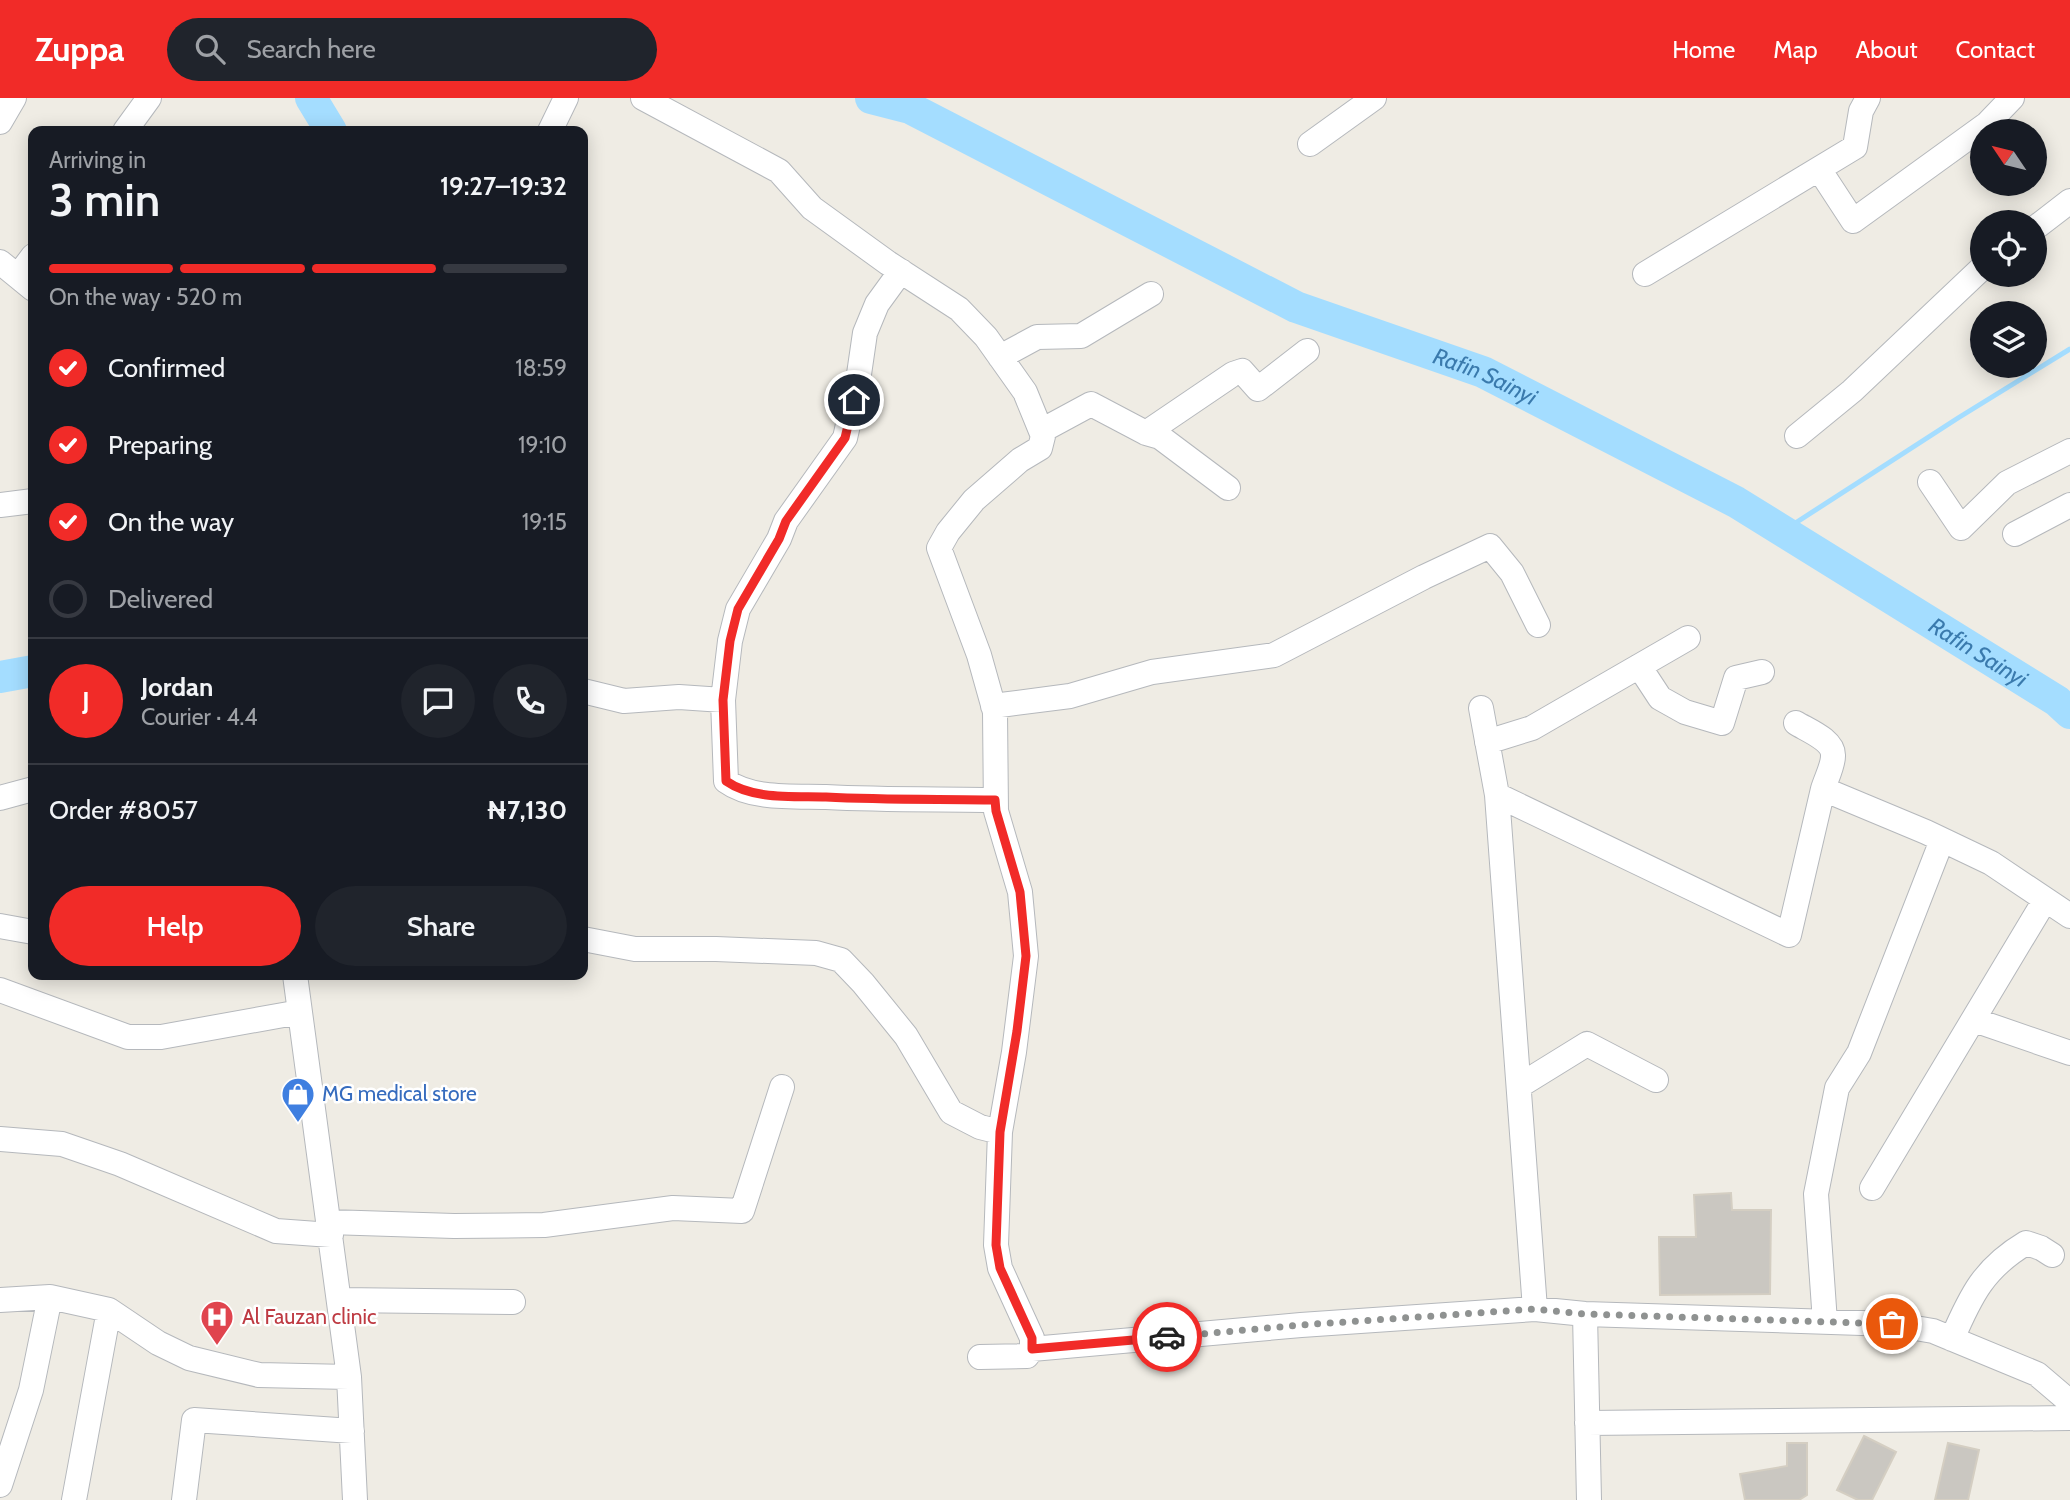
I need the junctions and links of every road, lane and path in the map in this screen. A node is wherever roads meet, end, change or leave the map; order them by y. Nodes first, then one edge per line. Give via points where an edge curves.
1 (14, 98) edge
2 (149, 98) edge
3 (566, 98) edge
4 (643, 98) edge
5 (1374, 98) edge
6 (1868, 98) edge
7 (2012, 98) edge
8 (0, 122) edge
9 (129, 126) edge
10 (552, 126) edge
11 (1310, 144) dead end
12 (1819, 169) junction
13 (2070, 201) edge
14 (2047, 219) edge
15 (28, 262) edge
16 (901, 271) junction
17 (1644, 274) dead end
18 (17, 276) edge
19 (1970, 279) edge
20 (1151, 294) dead end
21 (1307, 351) dead end
22 (1000, 357) junction
23 (1041, 431) junction
24 (1146, 433) junction
25 (1797, 436) dead end
26 (2070, 451) edge
27 (1930, 482) dead end
28 (1228, 488) dead end
29 (28, 502) edge
30 (0, 505) edge
31 (2070, 505) edge
32 (2015, 534) dead end
33 (1538, 625) dead end
34 (1688, 638) dead end
35 (1639, 666) junction
36 (1762, 671) dead end
37 (588, 692) edge
38 (723, 700) junction
39 (993, 706) junction
40 (1481, 708) dead end
41 (1796, 723) dead end
42 (1487, 742) junction
43 (1823, 789) junction
44 (28, 790) edge
45 (1497, 795) junction
46 (0, 798) edge
47 (995, 800) junction
48 (1942, 840) junction
49 (2045, 900) junction
50 (2070, 916) edge
51 (1, 930) edge
52 (28, 932) edge
53 (588, 940) edge
54 (296, 980) edge
55 (0, 990) edge
56 (300, 1012) junction
57 (1974, 1020) junction
58 (2070, 1053) edge
59 (1656, 1080) dead end
60 (1519, 1086) junction
61 (782, 1087) dead end
62 (1000, 1132) junction
63 (0, 1139) edge
64 (1872, 1188) dead end
65 (330, 1229) junction
66 (2052, 1255) dead end
67 (50, 1297) junction
68 (0, 1300) edge
69 (340, 1300) junction
70 (513, 1302) dead end
71 (1535, 1309) junction
72 (109, 1310) junction
73 (1585, 1314) junction
74 (1825, 1322) junction
75 (1952, 1339) junction
76 (1032, 1349) junction
77 (980, 1357) dead end
78 (349, 1377) junction
79 (2070, 1402) edge
80 (2070, 1418) edge
81 (1587, 1423) junction
82 (352, 1431) junction
83 (0, 1485) edge
84 (74, 1500) edge
85 (184, 1500) edge
86 (355, 1500) edge
87 (1589, 1500) edge

1 - 8 street
2 - 9 street
3 - 10 street
4 - 16 street via 779,171 812,208
5 - 11 street
6 - 12 street via 1855,147
7 - 12 street via 1987,124 1853,221
12 - 17 street
13 - 14 street
15 - 18 street
16 - 22 street via 959,309
16 - 38 street via 877,304 865,333 845,438 786,521 738,609
19 - 25 street via 1852,391
20 - 22 street via 1081,336 1037,337
21 - 24 street via 1258,389 1242,371 1233,374
22 - 23 street via 1025,393
23 - 24 street via 1091,404
23 - 39 street via 1040,448 974,500 939,548
24 - 28 street via 1160,437
26 - 27 street via 2007,483 1961,528
29 - 30 street
31 - 32 street
33 - 39 street via 1512,573 1490,546 1273,655 1152,672 1070,696
34 - 35 street
35 - 36 street via 1660,698 1685,712 1723,723 1735,678
35 - 42 street via 1532,728
37 - 38 street via 624,701
38 - 47 street via 726,781 735,787 772,795
39 - 47 street
40 - 42 street
41 - 43 street via 1832,749
42 - 45 street
43 - 45 street via 1789,935
43 - 48 street
44 - 46 street
45 - 60 street
47 - 62 street via 1020,892 1026,956
48 - 49 street via 1991,863
48 - 74 street via 1859,1053 1837,1088 1816,1194
49 - 50 street
49 - 57 street
51 - 52 street
53 - 62 street via 635,949 816,953 841,960 906,1036 951,1112
54 - 56 street
55 - 56 street via 128,1037 161,1037
56 - 65 street
57 - 58 street
57 - 64 street
59 - 60 street via 1587,1044
60 - 71 street
61 - 65 street via 742,1211 673,1208 544,1224
62 - 76 street via 996,1245 1000,1268 1032,1338
63 - 65 street via 62,1144 276,1231
65 - 69 street
66 - 75 street via 2026,1243 2003,1256 1965,1308
67 - 68 street
67 - 72 street
67 - 83 street via 31,1390
69 - 70 street
69 - 78 street
71 - 73 street
71 - 76 street
72 - 78 street via 189,1358 259,1375
72 - 84 street
73 - 74 street
73 - 81 street
74 - 75 street via 1892,1324
75 - 79 street via 2037,1374
76 - 77 street via 1027,1356
78 - 82 street
80 - 81 street
81 - 87 street
82 - 85 street via 194,1420
82 - 86 street

